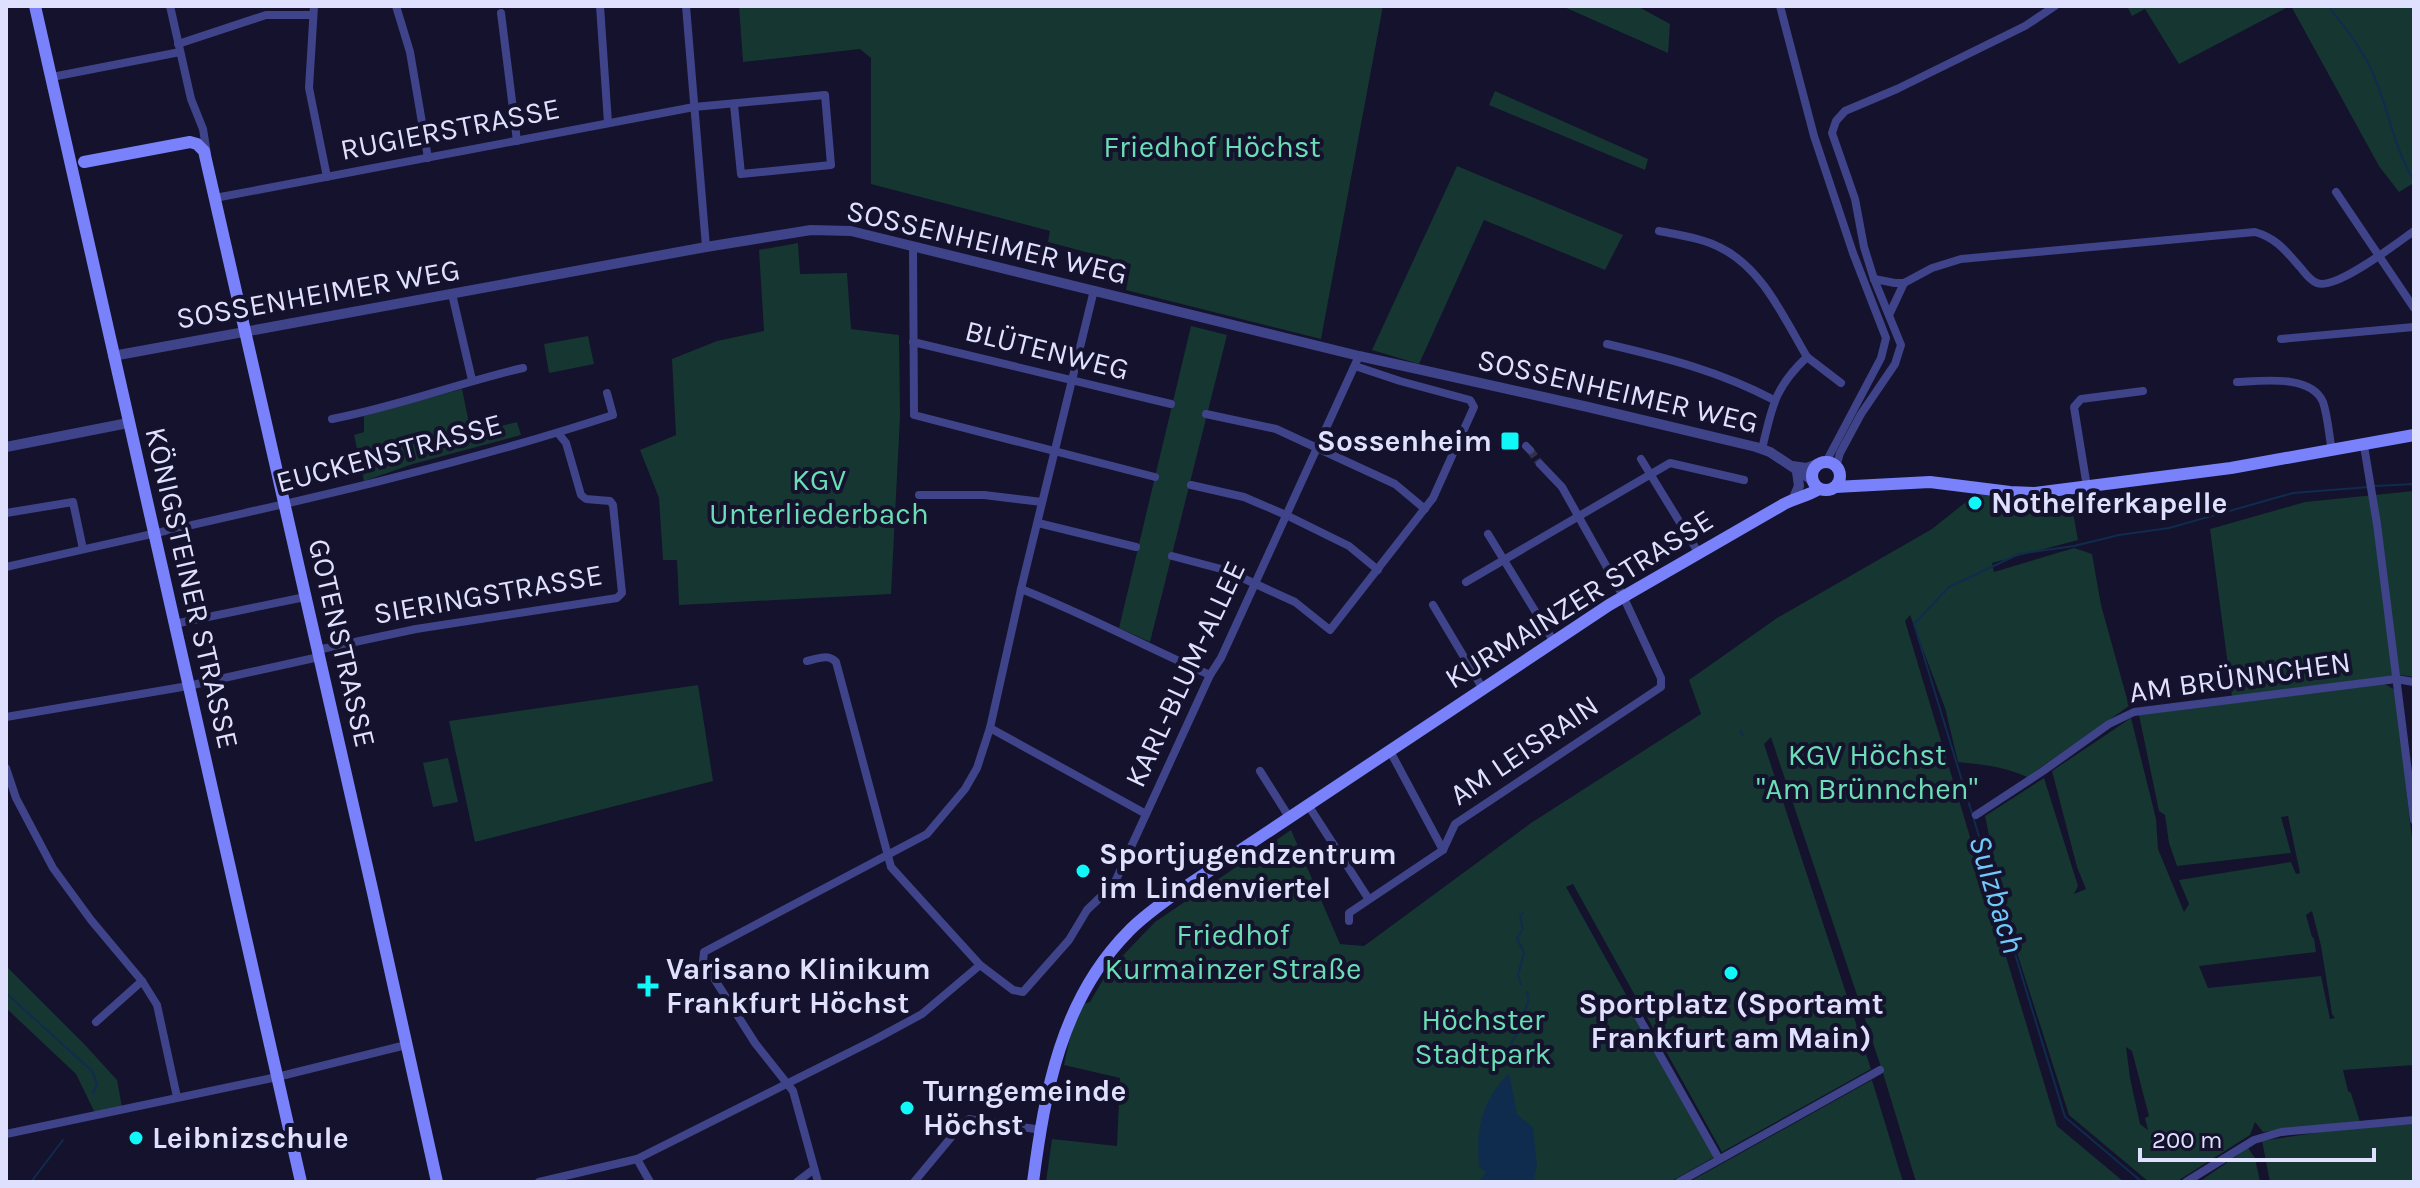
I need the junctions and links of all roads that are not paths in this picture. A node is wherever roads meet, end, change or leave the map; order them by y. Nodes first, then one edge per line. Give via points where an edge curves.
1 (35, 6) edge
2 (170, 6) edge
3 (396, 6) edge
4 (600, 6) edge
5 (686, 6) edge
6 (1780, 6) edge
7 (2055, 6) edge
8 (279, 10) edge
9 (314, 10) edge
10 (501, 13) dead end
11 (179, 48) junction
12 (52, 77) junction
13 (734, 105) junction
14 (694, 107) junction
15 (196, 116) junction
16 (608, 123) junction
17 (1832, 133) junction
18 (1814, 136) junction
19 (517, 141) junction
20 (190, 142) junction
21 (69, 153) junction
22 (428, 158) junction
23 (84, 162) junction
24 (208, 163) junction
25 (1843, 164) junction
26 (73, 173) junction
27 (1826, 173) junction
28 (327, 177) junction
29 (2336, 192) dead end
30 (215, 198) junction
31 (1659, 231) dead end
32 (2414, 231) edge
33 (706, 247) junction
34 (913, 247) junction
35 (2378, 257) junction
36 (1874, 279) junction
37 (1904, 283) junction
38 (1094, 290) junction
39 (452, 294) junction
40 (2414, 308) edge
41 (1890, 313) junction
42 (2414, 327) edge
43 (245, 330) junction
44 (2281, 339) dead end
45 (913, 342) junction
46 (1607, 344) dead end
47 (113, 356) junction
48 (1807, 357) junction
49 (1881, 358) junction
50 (1357, 361) junction
51 (1896, 362) junction
52 (523, 368) dead end
53 (1873, 372) junction
54 (1434, 373) junction
55 (1888, 375) junction
56 (472, 380) junction
57 (1072, 380) junction
58 (2237, 382) dead end
59 (1841, 383) dead end
60 (1426, 388) junction
61 (2143, 391) dead end
62 (607, 393) dead end
63 (1774, 400) junction
64 (1862, 403) junction
65 (1171, 404) dead end
66 (1206, 414) dead end
67 (332, 419) dead end
68 (128, 423) junction
69 (558, 433) junction
70 (2414, 435) edge
71 (2364, 446) junction
72 (6, 447) edge
73 (1317, 448) junction
74 (1762, 449) junction
75 (1055, 451) junction
76 (2332, 451) junction
77 (1641, 459) dead end
78 (1540, 464) tunnel mouth
79 (1795, 469) junction
80 (1831, 471) junction
81 (1651, 474) junction
82 (1155, 477) dead end
83 (1744, 480) dead end
84 (1814, 483) junction
85 (1191, 485) dead end
86 (2087, 487) junction
87 (919, 495) dead end
88 (1796, 498) junction
89 (1042, 502) junction
90 (284, 506) junction
91 (1425, 509) junction
92 (6, 513) edge
93 (1286, 515) junction
94 (1577, 517) junction
95 (1038, 523) junction
96 (153, 534) junction
97 (1488, 534) dead end
98 (1136, 547) dead end
99 (83, 549) junction
100 (1698, 552) junction
101 (1172, 556) dead end
102 (1503, 560) junction
103 (6, 567) edge
104 (1378, 570) junction
105 (1466, 582) dead end
106 (1253, 583) junction
107 (1021, 589) junction
108 (1623, 596) junction
109 (305, 597) junction
110 (1433, 605) dead end
111 (174, 624) junction
112 (1554, 642) junction
113 (318, 654) junction
114 (807, 661) dead end
115 (1210, 675) junction
116 (2396, 679) junction
117 (2414, 682) edge
118 (188, 686) junction
119 (1483, 689) junction
120 (6, 717) edge
121 (990, 728) junction
122 (1390, 751) junction
123 (6, 768) edge
124 (1260, 771) dead end
125 (1308, 805) junction
126 (1146, 814) junction
127 (1976, 815) dead end
128 (1289, 817) junction
129 (2414, 820) edge
130 (1443, 850) junction
131 (887, 857) junction
132 (1368, 898) junction
133 (1349, 921) dead end
134 (980, 965) junction
135 (142, 981) junction
136 (1630, 1002) dead end
137 (96, 1022) dead end
138 (406, 1045) junction
139 (1880, 1070) dead end
140 (277, 1077) junction
141 (788, 1082) junction
142 (177, 1097) junction
143 (2414, 1120) edge
144 (1042, 1130) junction
145 (6, 1134) edge
146 (637, 1159) junction
147 (1719, 1159) junction
148 (814, 1169) junction
149 (301, 1182) edge
150 (437, 1182) edge
151 (539, 1182) edge
152 (650, 1182) edge
153 (797, 1182) edge
154 (818, 1182) edge
155 (914, 1182) edge
156 (1033, 1182) edge
157 (1679, 1182) edge
158 (2186, 1182) edge

1 - 12 main road, KÖNIGSTEINER STRASSE
2 - 11 street, GOTENSTRASSE
3 - 22 street via 410,52
4 - 16 street
5 - 14 street
6 - 18 street
7 - 17 street via 2025,26 1841,114
8 - 9 street
8 - 11 street
9 - 28 street via 309,88
10 - 19 street
11 - 12 street
11 - 15 street, GOTENSTRASSE
12 - 21 main road, KÖNIGSTEINER STRASSE
13 - 13 street, RUGIERSTRASSE via 825,95 831,165 741,174
13 - 14 street, RUGIERSTRASSE
14 - 16 street, RUGIERSTRASSE
14 - 33 street
15 - 20 street, GOTENSTRASSE via 197,130
15 - 24 street, GOTENSTRASSE
16 - 19 street, RUGIERSTRASSE
17 - 18 street
17 - 25 street
18 - 27 street
19 - 22 street, RUGIERSTRASSE
20 - 23 main road
20 - 24 main road via 204,151
21 - 23 main road
21 - 26 main road, KÖNIGSTEINER STRASSE
22 - 28 street, RUGIERSTRASSE
23 - 26 main road
24 - 30 main road, GOTENSTRASSE
25 - 27 street via 1832,161
25 - 36 street
26 - 47 main road, KÖNIGSTEINER STRASSE
27 - 49 street via 1885,331
28 - 30 street, RUGIERSTRASSE
29 - 35 street
30 - 43 main road, GOTENSTRASSE
31 - 48 street via 1718,246 1737,258 1766,290
32 - 35 street
33 - 34 street, SOSSENHEIMER WEG via 830,230
33 - 39 street, SOSSENHEIMER WEG
34 - 38 street, SOSSENHEIMER WEG
34 - 45 street
35 - 37 street via 2333,283 2317,284 2279,243 2255,232 1961,259
35 - 40 street
36 - 37 street
36 - 41 street
37 - 41 street
38 - 50 street, SOSSENHEIMER WEG
38 - 57 street
39 - 43 street, SOSSENHEIMER WEG
39 - 56 street
41 - 51 street via 1901,345
42 - 44 street
43 - 47 street, SOSSENHEIMER WEG
43 - 90 main road, GOTENSTRASSE
45 - 57 street, BLÜTENWEG
45 - 75 street via 914,415
46 - 63 street via 1726,376
47 - 68 main road, KÖNIGSTEINER STRASSE
48 - 59 street
48 - 63 street
49 - 51 street
49 - 53 street
50 - 54 street, SOSSENHEIMER WEG
50 - 60 street, SOSSENHEIMER WEG
50 - 73 street, KARL-BLUM-ALLEE
51 - 55 street
52 - 56 street
53 - 55 street
53 - 64 street
54 - 60 street
54 - 74 street, SOSSENHEIMER WEG
55 - 64 street
56 - 67 street
57 - 65 street, BLÜTENWEG
57 - 75 street
58 - 76 street via 2279,380 2315,390 2323,402
60 - 91 street, SOSSENHEIMER WEG via 1470,400 1474,407
61 - 86 street via 2081,399 2074,407
62 - 69 street, EUCKENSTRASSE via 613,415
63 - 74 street
64 - 80 street
66 - 73 street via 1276,429
68 - 72 street
68 - 96 main road, KÖNIGSTEINER STRASSE
69 - 90 street, EUCKENSTRASSE
69 - 113 street, SIERINGSTRASSE via 566,443 581,495 613,505 622,593 617,598 416,629
70 - 71 main road
71 - 76 main road
71 - 116 street, AM BRÜNNCHEN
73 - 91 street via 1395,484
73 - 93 street, KARL-BLUM-ALLEE
74 - 79 street, SOSSENHEIMER WEG
75 - 82 street
75 - 89 street
76 - 86 main road
77 - 81 street
78 - 94 street via 1562,487
79 - 80 street
79 - 84 street, SOSSENHEIMER WEG
79 - 88 street
80 - 84 main road via 1812,471
80 - 84 main road, KURMAINZER STRASSE via 1826,491
80 - 86 main road via 1856,485 1930,482 2024,494
81 - 83 street via 1670,463
81 - 94 street
81 - 100 street
84 - 88 main road, KURMAINZER STRASSE via 1805,497
85 - 93 street via 1244,497
87 - 89 street
88 - 100 main road, KURMAINZER STRASSE
89 - 95 street
90 - 96 street, EUCKENSTRASSE
90 - 109 main road, GOTENSTRASSE
91 - 104 street
92 - 99 street via 73,502
93 - 104 street via 1349,546
93 - 106 street, KARL-BLUM-ALLEE
94 - 102 street
94 - 108 street
95 - 98 street
95 - 107 street
96 - 99 street, EUCKENSTRASSE
96 - 111 main road, KÖNIGSTEINER STRASSE
97 - 102 street
99 - 103 street, EUCKENSTRASSE
100 - 108 main road, KURMAINZER STRASSE
101 - 106 street
102 - 105 street
102 - 112 street
104 - 106 street via 1330,630 1295,602
106 - 115 street, KARL-BLUM-ALLEE
107 - 115 street
107 - 121 street
108 - 112 main road, KURMAINZER STRASSE
108 - 130 street, AM LEISRAIN via 1661,687 1455,824
109 - 111 street
109 - 113 main road, GOTENSTRASSE
110 - 119 street
111 - 118 main road, KÖNIGSTEINER STRASSE
112 - 119 main road, KURMAINZER STRASSE
113 - 118 street, SIERINGSTRASSE
113 - 138 main road, GOTENSTRASSE
114 - 131 street via 826,656 836,662
115 - 126 street, KARL-BLUM-ALLEE
116 - 117 street, AM BRÜNNCHEN
116 - 127 street, AM BRÜNNCHEN via 2134,712
116 - 129 street, AM BRÜNNCHEN
118 - 120 street, SIERINGSTRASSE
118 - 140 main road, KÖNIGSTEINER STRASSE
119 - 122 main road, KURMAINZER STRASSE
121 - 126 street
121 - 131 street via 965,789 927,834
122 - 125 main road, KURMAINZER STRASSE
122 - 130 street
123 - 135 street via 53,868
124 - 128 street
125 - 128 main road, KURMAINZER STRASSE
125 - 132 street
126 - 134 street, KARL-BLUM-ALLEE via 1114,884 1023,992
128 - 144 main road, KURMAINZER STRASSE via 1176,893 1115,947 1084,991 1062,1038
130 - 132 street, AM LEISRAIN
131 - 134 street
131 - 141 street via 704,952 703,961 755,1043
132 - 133 street, AM LEISRAIN via 1349,913
134 - 141 street via 922,1014
135 - 137 street
135 - 142 street via 157,1005
136 - 147 street
138 - 140 street
138 - 150 main road, GOTENSTRASSE
139 - 147 street
140 - 142 street
140 - 149 main road, KÖNIGSTEINER STRASSE
141 - 146 street
141 - 148 street
142 - 145 street
143 - 158 street via 2260,1136
144 - 155 street via 969,1119
144 - 156 main road, KURMAINZER STRASSE
146 - 151 street
146 - 152 street
147 - 157 street
148 - 153 street
148 - 154 street

